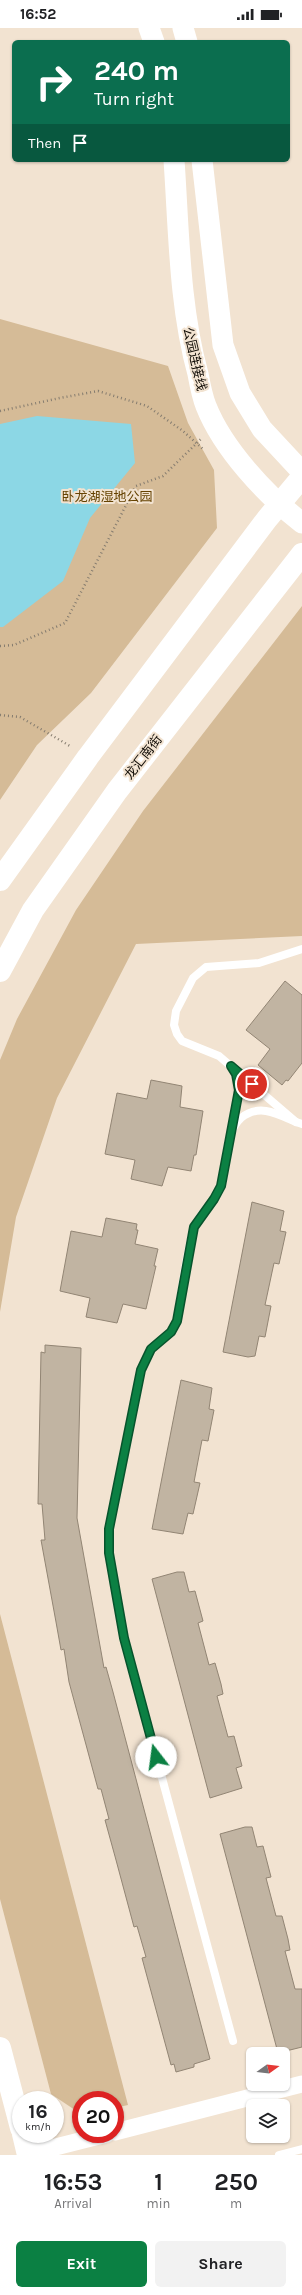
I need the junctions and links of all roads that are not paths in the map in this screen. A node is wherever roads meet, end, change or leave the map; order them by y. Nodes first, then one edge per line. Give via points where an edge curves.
1 (149, 28) edge
2 (183, 28) edge
3 (153, 40) edge
4 (186, 40) edge
5 (174, 162) edge
6 (202, 162) edge
7 (302, 472) edge
8 (302, 477) edge
9 (279, 505) junction
10 (302, 523) edge
11 (302, 554) edge
12 (0, 880) edge
13 (302, 949) edge
14 (0, 971) edge
15 (231, 1066) junction
16 (299, 1123) edge
17 (231, 1134) junction
18 (233, 2041) dead end
19 (0, 2048) edge
20 (302, 2084) edge
21 (12, 2094) edge
22 (124, 2130) edge
23 (72, 2140) edge
24 (26, 2148) edge
25 (302, 2149) edge
26 (279, 2155) edge

1 - 3 street
2 - 4 street
5 - 9 street, 公园连接线 via 182,290 191,350 206,407 232,452
6 - 7 street via 223,345 240,392 262,429
8 - 9 main road
9 - 10 street, 公园连接线
9 - 12 main road via 88,757
11 - 14 main road, 龙汇南街 via 117,791 33,910
13 - 15 lane via 259,963 206,966 193,978 174,1016 177,1034 182,1041 219,1056
15 - 16 lane
15 - 17 lane via 236,1074 239,1090
16 - 17 lane via 270,1110 259,1111 241,1118
17 - 18 lane via 221,1186 194,1227 177,1321 171,1332 151,1349 141,1370 108,1541 124,1638
19 - 21 main road
20 - 22 street
23 - 24 street
25 - 26 lane

